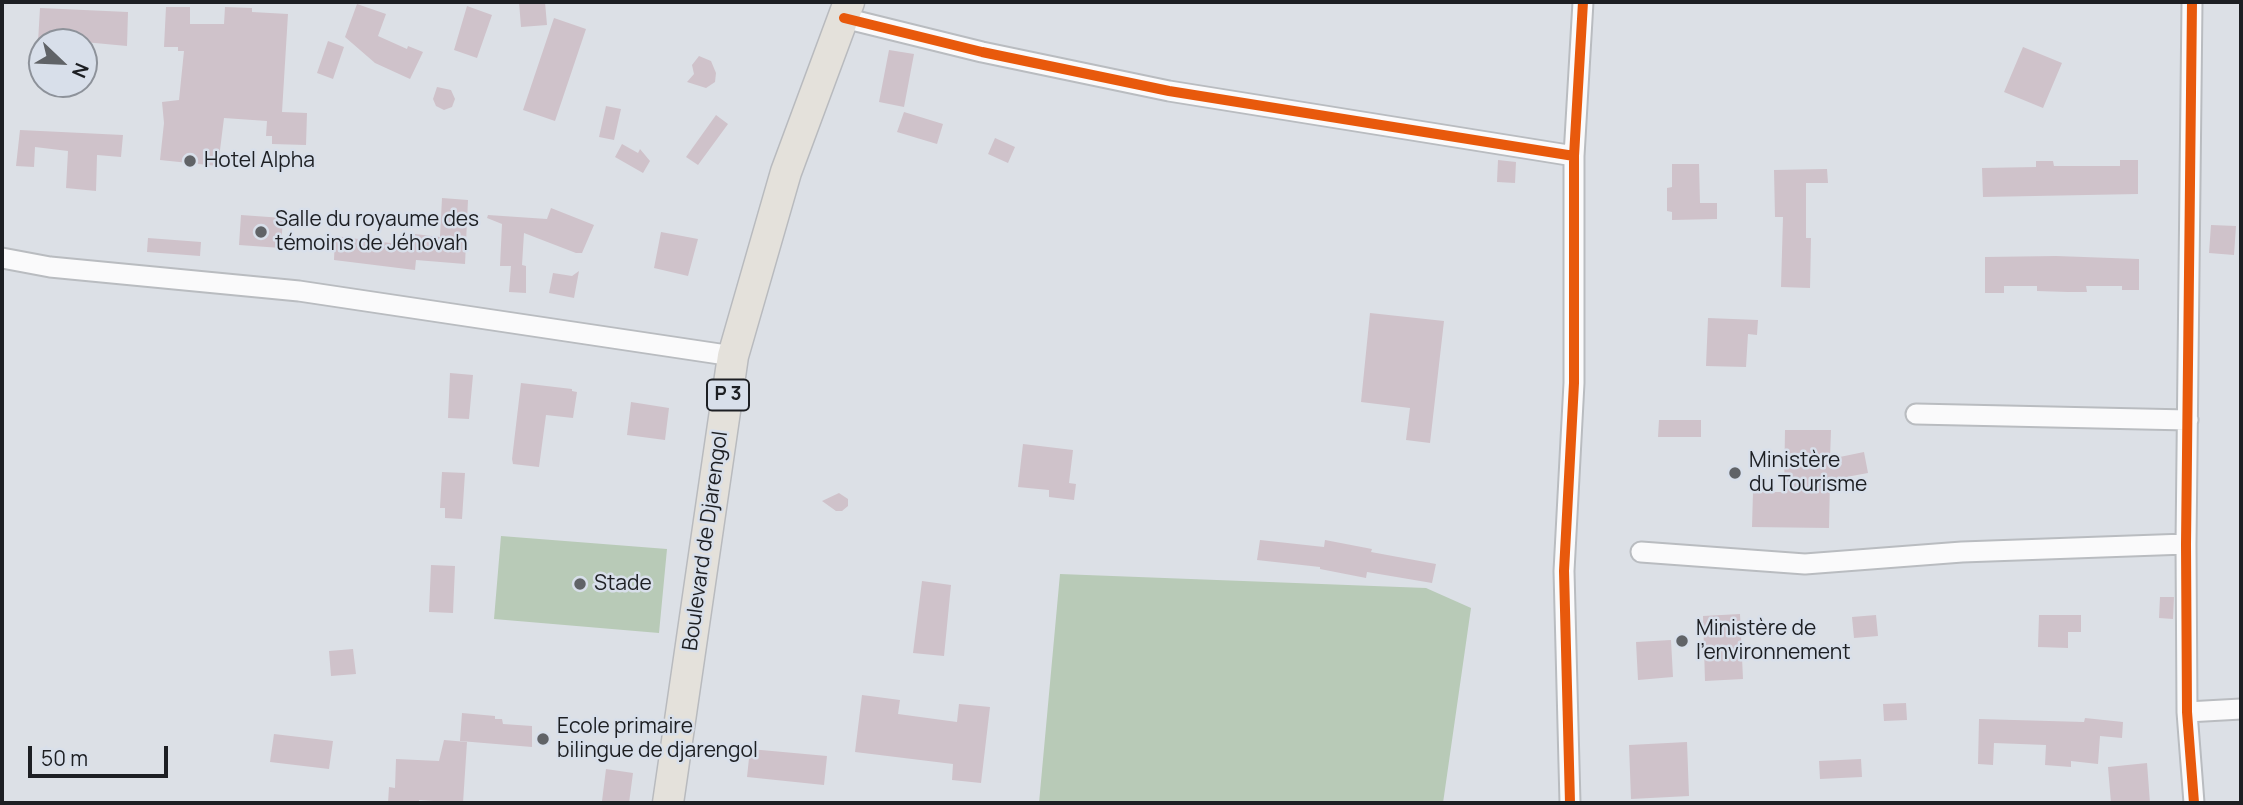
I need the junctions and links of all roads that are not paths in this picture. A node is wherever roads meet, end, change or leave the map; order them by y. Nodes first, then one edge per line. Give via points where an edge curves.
1 (1583, 2) edge
2 (2192, 2) edge
3 (846, 10) edge
4 (1574, 156) junction
5 (2, 258) edge
6 (733, 356) junction
7 (1916, 414) dead end
8 (2188, 420) junction
9 (2186, 544) junction
10 (1641, 552) dead end
11 (2241, 709) edge
12 (2187, 712) junction
13 (668, 803) edge
14 (1570, 803) edge
15 (2194, 803) edge

1 - 4 street
2 - 8 street
3 - 4 street via 982,52 1169,91
3 - 6 main road, Boulevard de Djarengol / P 3 via 786,172
4 - 14 street via 1574,383 1564,571
5 - 6 street via 50,267 299,291
6 - 13 main road, Boulevard de Djarengol / P 3
7 - 8 street
8 - 9 street
9 - 10 street via 1962,552 1805,564
9 - 12 street
11 - 12 street
12 - 15 street

